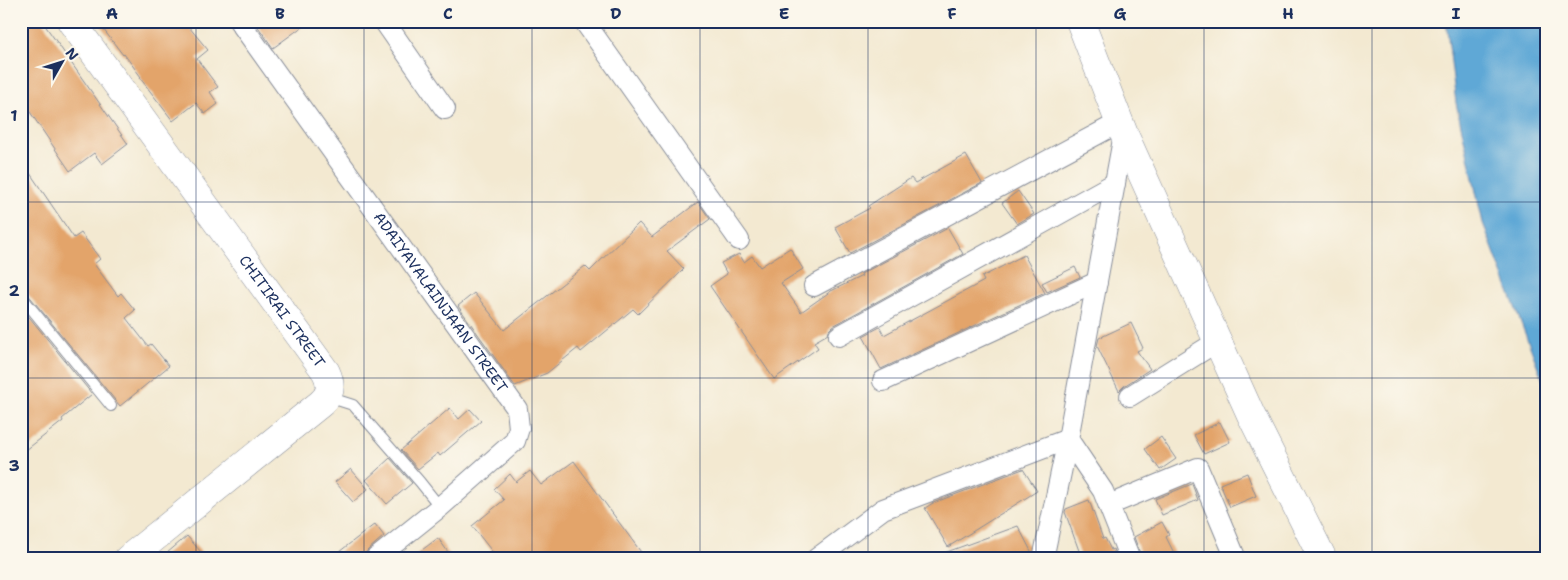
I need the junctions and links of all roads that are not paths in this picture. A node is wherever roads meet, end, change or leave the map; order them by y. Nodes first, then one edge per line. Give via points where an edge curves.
1 (71, 21) edge
2 (239, 21) edge
3 (384, 21) edge
4 (584, 21) edge
5 (1080, 21) edge
6 (445, 109) dead end
7 (1122, 128) junction
8 (1115, 183) junction
9 (739, 240) dead end
10 (1097, 282) junction
11 (814, 286) dead end
12 (21, 296) edge
13 (839, 336) dead end
14 (1218, 341) junction
15 (883, 381) dead end
16 (1130, 396) dead end
17 (328, 397) junction
18 (111, 406) dead end
19 (1068, 439) junction
20 (1109, 505) junction
21 (440, 507) junction
22 (128, 559) edge
23 (375, 559) edge
24 (816, 559) edge
25 (1043, 559) edge
26 (1130, 559) edge
27 (1236, 559) edge
28 (1323, 559) edge

1 - 17 street, CHITIRAI STREET via 326,372 330,386
2 - 21 street, ADAIYAVALAINJAAN STREET via 517,409 520,428 516,440
3 - 6 street
4 - 9 street
5 - 7 street
7 - 8 street
7 - 11 street
7 - 14 street
8 - 10 street
8 - 13 street
10 - 15 street
10 - 19 street
12 - 18 lane
14 - 16 street
14 - 28 street
17 - 21 lane via 353,405
17 - 22 street
19 - 20 street
19 - 24 street via 883,509
19 - 25 street
20 - 26 street
20 - 27 street via 1198,468
21 - 23 street, ADAIYAVALAINJAAN STREET

